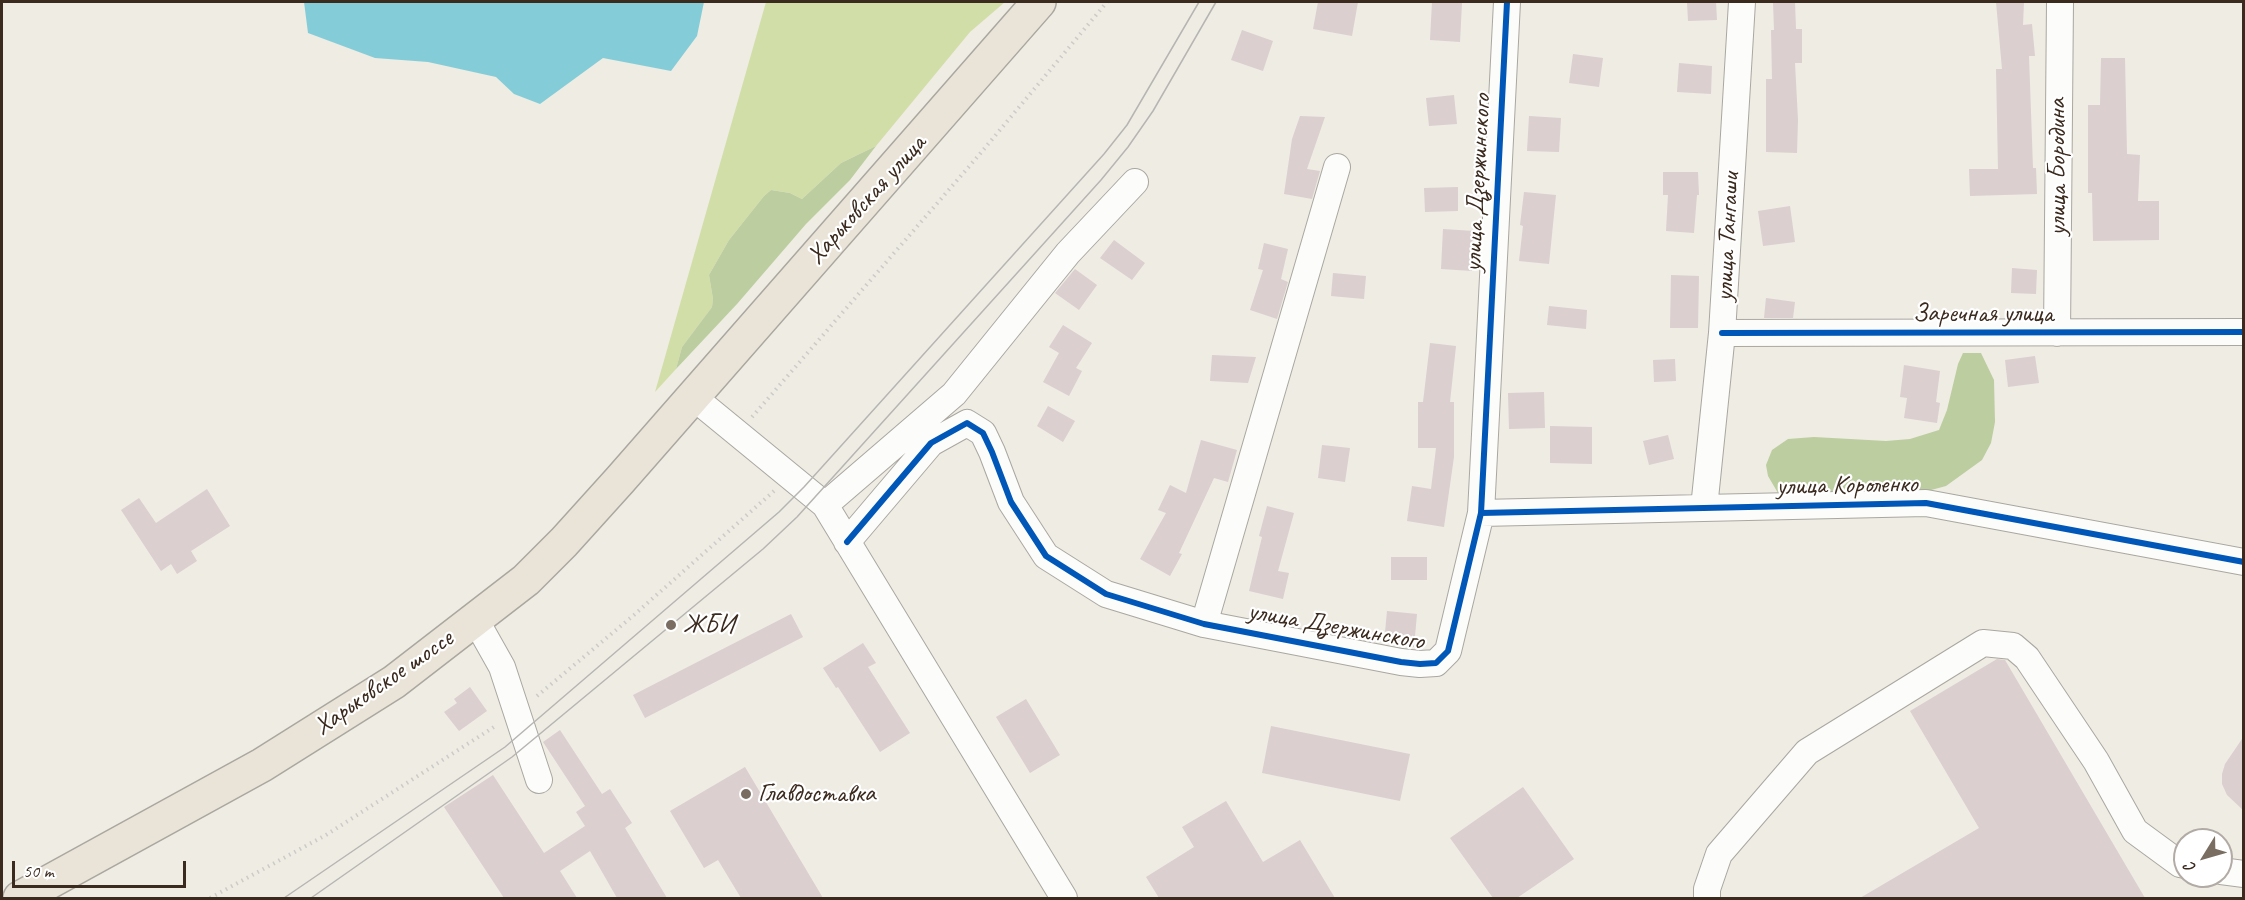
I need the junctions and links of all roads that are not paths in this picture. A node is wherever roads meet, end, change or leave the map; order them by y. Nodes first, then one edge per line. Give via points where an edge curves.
1 (1040, 2) edge
2 (1507, 2) edge
3 (1742, 2) edge
4 (2060, 2) edge
5 (1337, 167) dead end
6 (1135, 182) dead end
7 (2244, 332) edge
8 (1722, 333) junction
9 (2057, 333) junction
10 (692, 396) junction
11 (825, 505) junction
12 (1704, 508) junction
13 (1481, 513) junction
14 (847, 543) junction
15 (2244, 562) edge
16 (475, 619) junction
17 (1203, 624) junction
18 (539, 780) dead end
19 (2173, 859) edge
20 (20, 898) edge
21 (1064, 898) edge
22 (1707, 898) edge

1 - 10 main road, Харьковская улица
2 - 13 street, улица Дзержинского
3 - 8 street, улица Тангаши
4 - 9 street, улица Бородина
5 - 17 street, улица Дзержинского
6 - 11 street via 1068,253 954,394
7 - 9 street, Заречная улица
8 - 9 street, Заречная улица
8 - 12 street, улица Тангаши
10 - 11 street
10 - 16 main road, Харьковское шоссе via 564,542 526,579
11 - 14 street
12 - 13 street, улица Короленко
12 - 15 street, улица Короленко via 1926,503
13 - 17 street, улица Дзержинского via 1448,651 1436,663 1401,662
14 - 17 street, улица Дзержинского via 931,443 967,423 983,433 1011,502 1046,556 1106,594
14 - 21 street
16 - 18 street via 502,667
16 - 20 main road, Харьковское шоссе via 394,682 262,765
19 - 22 street via 2135,831 2096,761 2027,658 2013,646 1983,643 1807,752 1719,854

